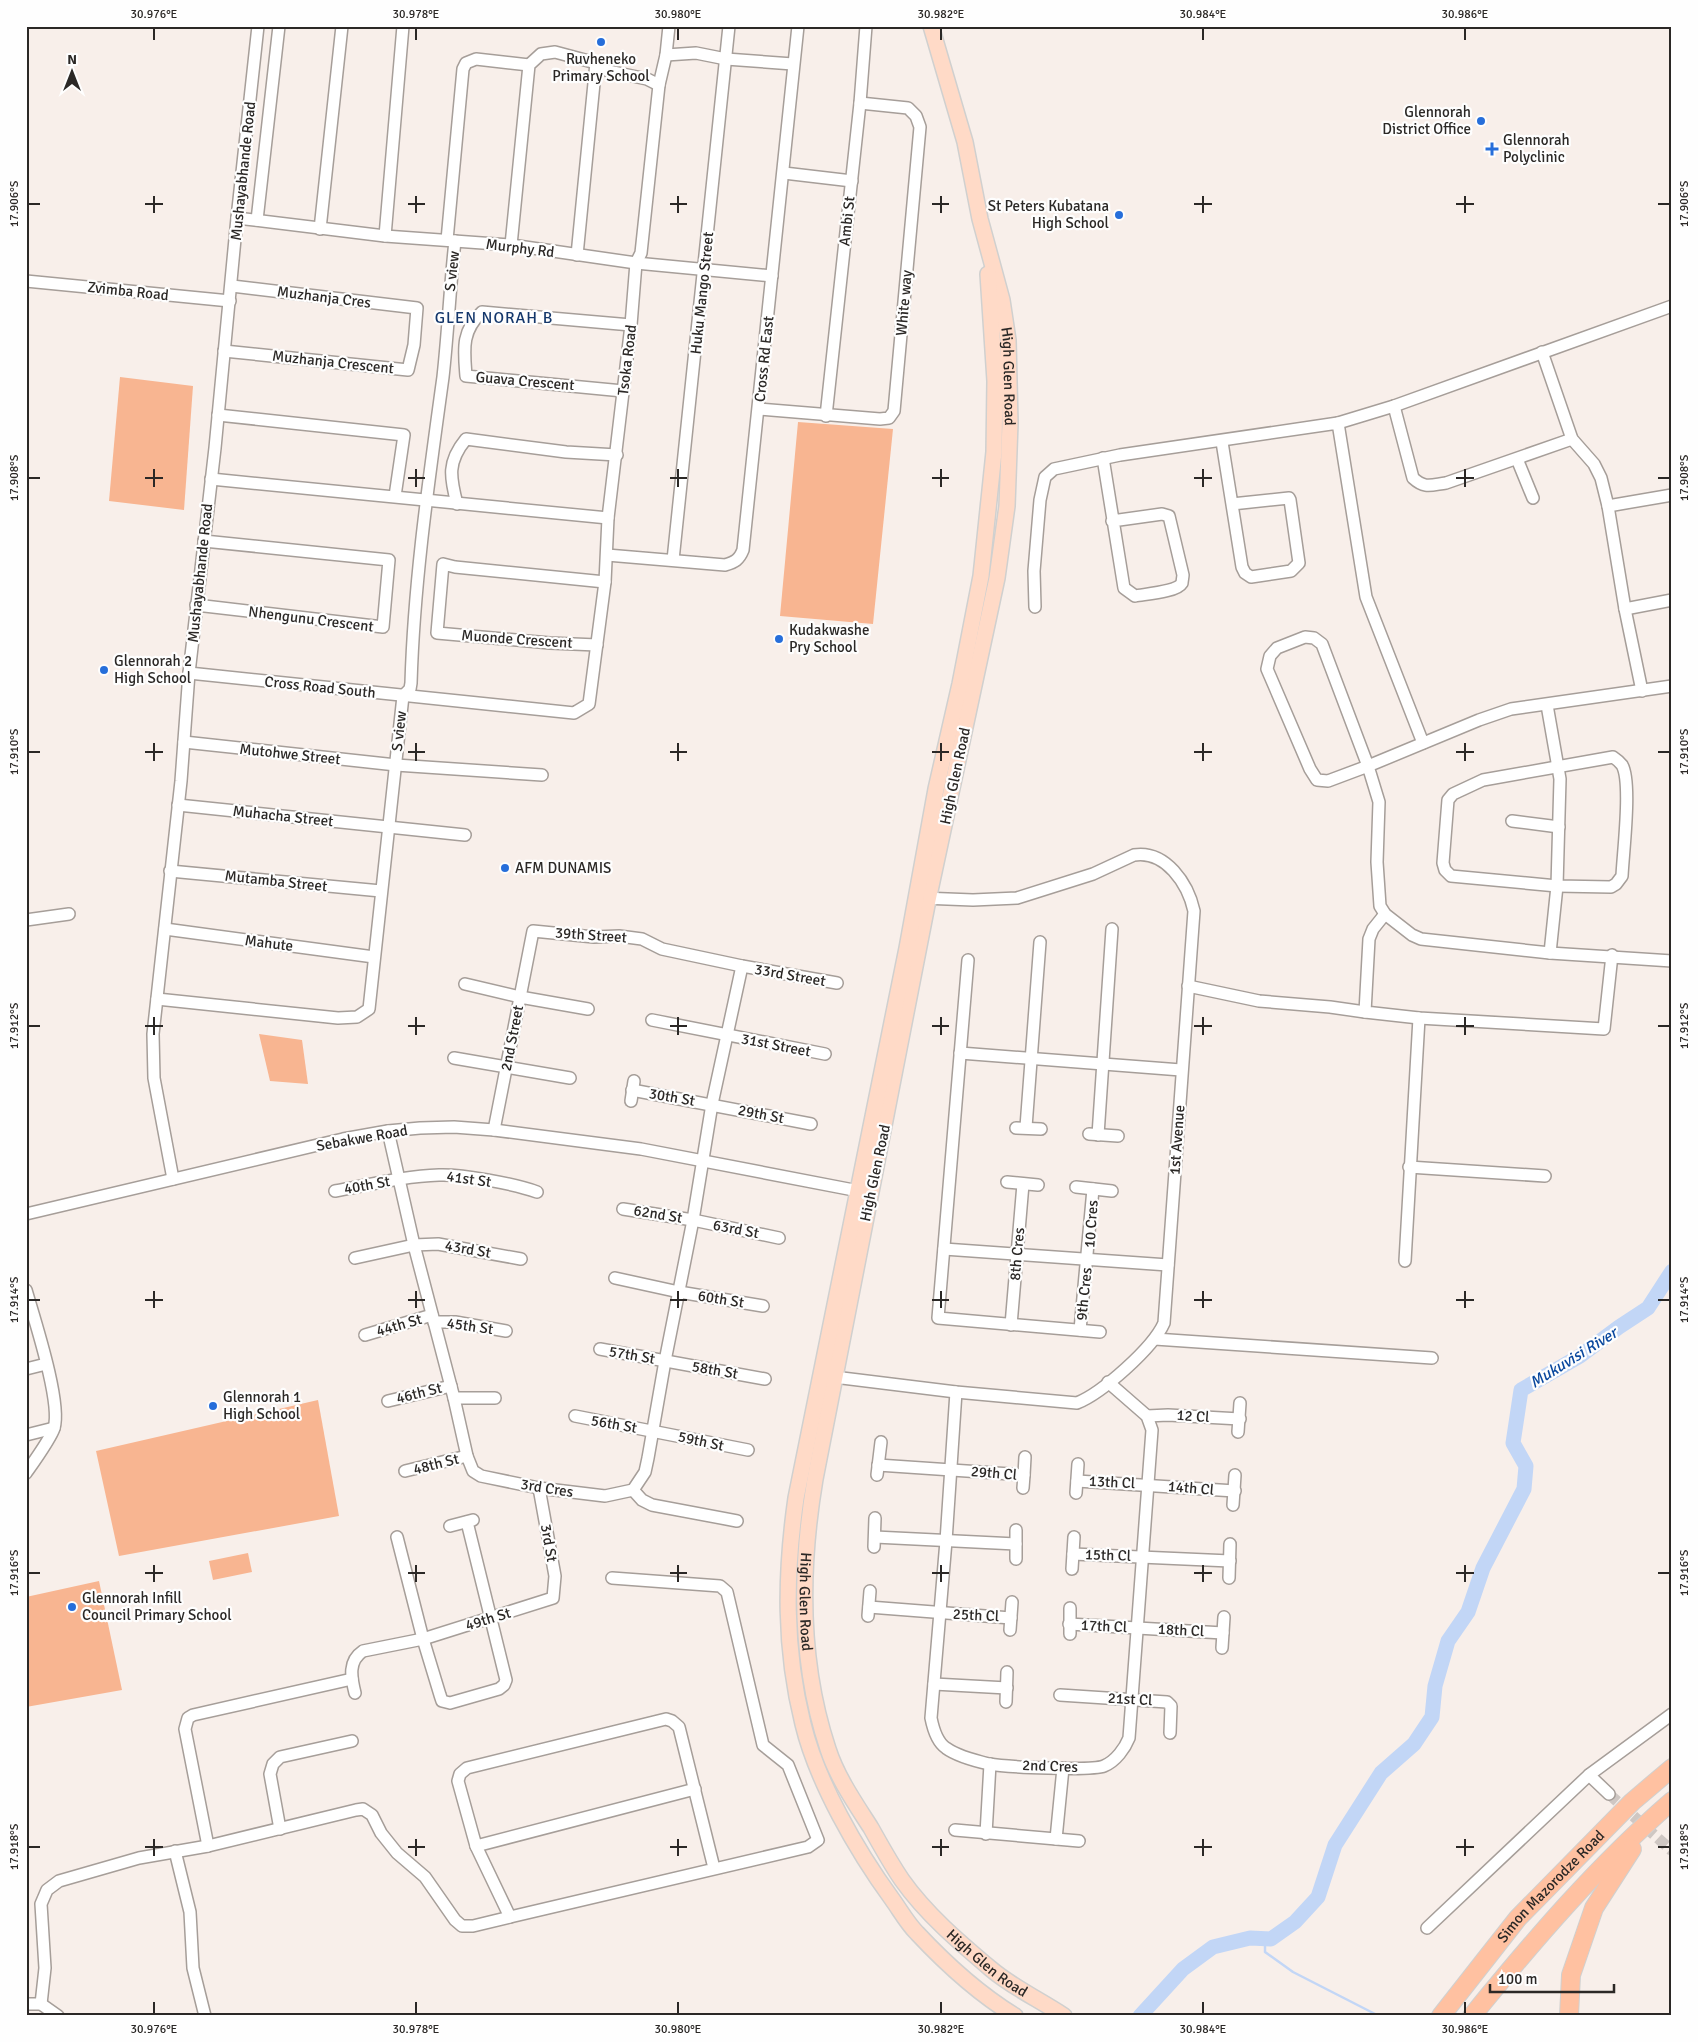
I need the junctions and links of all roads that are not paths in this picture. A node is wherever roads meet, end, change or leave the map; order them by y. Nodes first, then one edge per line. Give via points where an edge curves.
1 (258, 26) edge
2 (279, 26) edge
3 (342, 26) edge
4 (403, 26) edge
5 (669, 26) edge
6 (729, 26) edge
7 (798, 26) edge
8 (866, 26) edge
9 (931, 26) edge
10 (666, 55) junction
11 (726, 59) junction
12 (596, 63) junction
13 (793, 64) junction
14 (529, 65) junction
15 (659, 85) junction
16 (860, 103) junction
17 (784, 173) junction
18 (852, 181) junction
19 (237, 218) junction
20 (257, 220) junction
21 (320, 229) junction
22 (385, 236) junction
23 (451, 240) junction
24 (511, 245) junction
25 (577, 255) junction
26 (636, 263) junction
27 (704, 269) junction
28 (772, 276) junction
29 (26, 281) edge
30 (232, 286) junction
31 (230, 301) junction
32 (1672, 306) edge
33 (417, 308) joint
34 (631, 326) junction
35 (224, 350) junction
36 (1542, 352) junction
37 (623, 391) junction
38 (1394, 406) junction
39 (758, 409) junction
40 (218, 415) junction
41 (826, 416) junction
42 (1338, 423) junction
43 (1572, 439) junction
44 (1222, 442) junction
45 (617, 455) junction
46 (1103, 458) junction
47 (1517, 460) junction
48 (211, 479) junction
49 (395, 496) junction
50 (1534, 498) dead end
51 (1671, 499) edge
52 (426, 501) junction
53 (457, 504) junction
54 (1232, 504) junction
55 (1608, 506) junction
56 (608, 518) junction
57 (1112, 521) junction
58 (204, 541) junction
59 (607, 555) junction
60 (673, 560) junction
61 (605, 582) junction
62 (1672, 600) edge
63 (196, 605) junction
64 (1035, 607) dead end
65 (1626, 609) junction
66 (597, 645) junction
67 (189, 673) junction
68 (1672, 686) edge
69 (1642, 691) junction
70 (591, 695) joint
71 (403, 696) junction
72 (1547, 705) junction
73 (184, 742) junction
74 (1423, 743) junction
75 (396, 765) junction
76 (1368, 766) junction
77 (1559, 768) junction
78 (542, 775) dead end
79 (178, 804) junction
80 (1512, 821) dead end
81 (389, 827) junction
82 (1559, 827) junction
83 (465, 835) dead end
84 (170, 871) junction
85 (1557, 886) junction
86 (381, 891) junction
87 (922, 899) junction
88 (69, 914) dead end
89 (1385, 914) junction
90 (26, 920) edge
91 (165, 929) junction
92 (1112, 929) dead end
93 (1040, 942) dead end
94 (529, 946) joint
95 (662, 949) joint
96 (1550, 952) junction
97 (1612, 955) junction
98 (374, 957) junction
99 (968, 960) dead end
100 (1672, 961) edge
101 (742, 966) junction
102 (837, 983) dead end
103 (465, 984) dead end
104 (1188, 986) junction
105 (520, 997) junction
106 (157, 999) junction
107 (588, 1009) dead end
108 (1365, 1012) junction
109 (1419, 1018) junction
110 (652, 1020) dead end
111 (727, 1036) junction
112 (960, 1053) junction
113 (825, 1054) dead end
114 (1032, 1057) junction
115 (454, 1058) dead end
116 (1104, 1064) junction
117 (506, 1067) junction
118 (1181, 1070) junction
119 (570, 1078) dead end
120 (632, 1091) dead end
121 (712, 1104) junction
122 (811, 1124) dead end
123 (1041, 1129) dead end
124 (494, 1130) junction
125 (388, 1131) junction
126 (1118, 1136) dead end
127 (702, 1160) junction
128 (1409, 1167) junction
129 (1545, 1176) dead end
130 (174, 1179) junction
131 (399, 1179) junction
132 (1007, 1182) dead end
133 (1024, 1184) junction
134 (1038, 1185) dead end
135 (1076, 1188) dead end
136 (1093, 1189) junction
137 (335, 1191) dead end
138 (1112, 1191) dead end
139 (538, 1192) dead end
140 (864, 1192) junction
141 (623, 1208) dead end
142 (26, 1214) edge
143 (693, 1220) junction
144 (779, 1238) dead end
145 (414, 1245) junction
146 (944, 1249) junction
147 (1016, 1254) junction
148 (355, 1258) dead end
149 (1088, 1258) junction
150 (521, 1259) dead end
151 (1405, 1261) dead end
152 (1168, 1265) junction
153 (615, 1278) dead end
154 (679, 1292) junction
155 (27, 1297) edge
156 (763, 1306) dead end
157 (433, 1319) junction
158 (1011, 1324) junction
159 (1080, 1330) junction
160 (506, 1331) dead end
161 (1100, 1332) dead end
162 (365, 1336) dead end
163 (1155, 1339) junction
164 (600, 1349) dead end
165 (1432, 1358) dead end
166 (665, 1361) junction
167 (46, 1364) junction
168 (26, 1369) edge
169 (834, 1377) junction
170 (765, 1379) dead end
171 (1108, 1382) junction
172 (450, 1386) junction
173 (956, 1392) junction
174 (454, 1398) junction
175 (495, 1398) dead end
176 (388, 1401) dead end
177 (1240, 1403) dead end
178 (575, 1416) dead end
179 (1147, 1416) junction
180 (1240, 1419) junction
181 (54, 1428) junction
182 (653, 1431) junction
183 (1238, 1432) dead end
184 (26, 1434) edge
185 (881, 1442) dead end
186 (748, 1450) dead end
187 (467, 1456) junction
188 (1025, 1457) dead end
189 (1078, 1464) dead end
190 (951, 1469) junction
191 (406, 1471) dead end
192 (26, 1474) edge
193 (1024, 1475) junction
194 (1235, 1475) dead end
195 (1147, 1484) junction
196 (539, 1488) junction
197 (1022, 1488) dead end
198 (633, 1490) junction
199 (1235, 1491) junction
200 (1234, 1505) dead end
201 (875, 1518) dead end
202 (738, 1521) dead end
203 (450, 1526) dead end
204 (1016, 1530) dead end
205 (397, 1537) dead end
206 (1074, 1537) dead end
207 (946, 1541) junction
208 (1016, 1544) junction
209 (1230, 1544) dead end
210 (1073, 1554) junction
211 (1144, 1557) junction
212 (1016, 1559) dead end
213 (1230, 1561) junction
214 (1072, 1569) dead end
215 (612, 1578) dead end
216 (1229, 1578) dead end
217 (870, 1592) dead end
218 (553, 1598) joint
219 (1012, 1602) dead end
220 (1070, 1608) dead end
221 (941, 1613) junction
222 (1224, 1617) dead end
223 (492, 1618) junction
224 (1011, 1618) junction
225 (1138, 1628) junction
226 (1010, 1630) dead end
227 (1223, 1633) junction
228 (423, 1639) junction
229 (1222, 1648) dead end
230 (1008, 1672) dead end
231 (352, 1679) junction
232 (934, 1684) junction
233 (1007, 1688) junction
234 (355, 1693) dead end
235 (1060, 1696) dead end
236 (1132, 1700) junction
237 (1006, 1702) dead end
238 (1672, 1714) edge
239 (1170, 1733) dead end
240 (352, 1741) dead end
241 (990, 1764) junction
242 (1062, 1768) junction
243 (1672, 1768) edge
244 (1589, 1775) junction
245 (695, 1790) junction
246 (1609, 1794) tunnel mouth
247 (1672, 1801) edge
248 (1651, 1819) junction
249 (280, 1829) junction
250 (955, 1830) dead end
251 (986, 1834) junction
252 (1056, 1839) junction
253 (1079, 1840) dead end
254 (208, 1846) junction
255 (476, 1846) junction
256 (175, 1850) junction
257 (714, 1868) junction
258 (510, 1918) junction
259 (1426, 1928) dead end
260 (26, 2004) edge
261 (42, 2004) junction
262 (58, 2016) edge
263 (205, 2016) edge
264 (1015, 2016) edge
265 (1064, 2016) edge
266 (1441, 2016) edge
267 (1472, 2016) edge
268 (1568, 2016) edge

1 - 19 street, Mushayabhande Road
2 - 20 street
3 - 21 street
4 - 22 street
5 - 10 street, Tsoka Road
6 - 11 street, Huku Mango Street
7 - 13 street, Cross Rd East
8 - 16 street, Ambi St
9 - 87 main road, High Glen Road via 965,142 986,240 995,381 994,452 981,576 936,789
10 - 11 street via 696,53
10 - 15 street, Tsoka Road
11 - 13 street
11 - 27 street, Huku Mango Street
12 - 14 street via 555,52 541,54
12 - 15 street via 608,71 647,79
12 - 25 street
13 - 17 street, Cross Rd East
14 - 23 street, S view via 476,59 466,63 463,69
14 - 24 street
15 - 26 street, Tsoka Road via 641,253
16 - 18 street, Ambi St
16 - 41 street, White way via 908,108 920,127 894,411 889,418 880,419
17 - 18 street
17 - 28 street, Cross Rd East
18 - 41 street, Ambi St
19 - 20 street, Murphy Rd
19 - 30 street, Mushayabhande Road
20 - 21 street, Murphy Rd
21 - 22 street, Murphy Rd
22 - 23 street, Murphy Rd
23 - 24 street, Murphy Rd
23 - 52 street, S view via 443,375
24 - 25 street, Murphy Rd
25 - 26 street, Murphy Rd
26 - 27 street, Murphy Rd
26 - 34 street, Tsoka Road
27 - 28 street, Murphy Rd
27 - 60 street, Huku Mango Street
28 - 39 street, Cross Rd East
29 - 31 street, Zvimba Road
30 - 31 street, Mushayabhande Road
30 - 33 street, Muzhanja Cres
31 - 35 street, Mushayabhande Road
32 - 36 street
33 - 35 street, Muzhanja Crescent via 408,370
34 - 37 street, Tsoka Road
34 - 37 street, Guava Crescent via 482,312 473,320 464,346 466,376
35 - 40 street, Mushayabhande Road
36 - 38 street
36 - 43 street
37 - 45 street, Tsoka Road
38 - 42 street
38 - 47 street via 1413,478 1420,485 1446,483
39 - 41 street, White way
39 - 60 street, Cross Rd East via 740,557 725,565
40 - 48 street, Mushayabhande Road
40 - 49 street via 404,435
42 - 44 street
42 - 74 street via 1366,597
43 - 47 street
43 - 55 street via 1594,464
44 - 46 street
44 - 54 street
45 - 53 street via 466,439 454,455 451,468
45 - 56 street, Tsoka Road
46 - 57 street
46 - 64 street via 1063,466 1045,477 1034,570
47 - 50 street
48 - 49 street
48 - 58 street, Mushayabhande Road
49 - 52 street
51 - 55 street
52 - 53 street
52 - 71 street, S view via 412,635 411,684
53 - 56 street
54 - 54 street via 1245,573 1251,577 1295,568 1299,563 1289,498
55 - 65 street
56 - 59 street, Tsoka Road
57 - 57 street via 1124,588 1129,593 1135,596 1165,591 1182,583 1183,575 1169,516 1162,514
58 - 63 street, Mushayabhande Road
58 - 63 street, Nhengunu Crescent via 388,560 383,627
59 - 60 street, Cross Rd East
59 - 61 street, Tsoka Road
61 - 66 street, Tsoka Road
61 - 66 street, Muonde Crescent via 443,564 437,633
62 - 65 street
63 - 67 street, Mushayabhande Road
65 - 69 street
66 - 70 street, Tsoka Road
67 - 71 street, Cross Road South
67 - 73 street, Mushayabhande Road
68 - 69 street
69 - 72 street
70 - 71 street, Cross Road South via 588,704 574,714
71 - 75 street, S view
72 - 74 street via 1498,713
72 - 77 street
73 - 75 street, Mutohwe Street
73 - 79 street, Mushayabhande Road
74 - 76 street
75 - 78 street, Mutohwe Street
75 - 81 street, S view
76 - 76 street via 1322,644 1314,638 1305,638 1277,648 1270,656 1267,669 1317,780 1328,781
76 - 89 street via 1379,802 1378,900
77 - 82 street
77 - 85 street via 1613,757 1623,766 1627,802 1622,876 1616,884 1610,887
77 - 85 street via 1483,780 1453,794 1448,800 1443,863 1451,876
79 - 81 street, Muhacha Street
79 - 84 street, Mushayabhande Road
80 - 82 street
81 - 83 street, Muhacha Street
81 - 86 street, S view
82 - 85 street
84 - 86 street, Mutamba Street
84 - 91 street, Mushayabhande Road
85 - 96 street
86 - 98 street, S view
87 - 104 street, 1st Avenue via 1017,898 1094,874 1134,855 1151,855 1171,867 1191,898 1194,911
87 - 140 main road, High Glen Road via 896,1006
88 - 90 street
89 - 96 street via 1421,939
89 - 108 street via 1369,939
91 - 98 street, Mahute
91 - 106 street, Mushayabhande Road
92 - 116 street
93 - 114 street
94 - 95 street, 39th Street via 533,931 594,938 619,936 642,939
94 - 105 street, 2nd Street
95 - 101 street, 33rd Street
96 - 97 street
97 - 100 street
97 - 109 street via 1604,1029
98 - 106 street, S view via 369,1009 358,1017 338,1018
99 - 112 street
101 - 102 street, 33rd Street
101 - 111 street
103 - 105 street
104 - 108 street via 1259,1001
104 - 118 street, 1st Avenue
105 - 107 street
105 - 117 street, 2nd Street
106 - 130 street, Mushayabhande Road via 153,1034 154,1078
108 - 109 street
109 - 128 street
110 - 111 street, 31st Street
111 - 113 street, 31st Street
111 - 121 street
112 - 114 street
112 - 146 street
114 - 116 street
114 - 123 street via 1021,1128
115 - 117 street
116 - 118 street
116 - 126 street via 1094,1135
117 - 119 street
117 - 124 street, 2nd Street
118 - 152 street, 1st Avenue
120 - 121 street, 30th St
121 - 122 street, 29th St
121 - 127 street
124 - 125 street, Sebakwe Road via 454,1127
124 - 127 street, Sebakwe Road
125 - 130 street, Sebakwe Road
125 - 131 street, 3rd Cres
127 - 140 street, Sebakwe Road
127 - 143 street
128 - 129 street
128 - 151 street
130 - 142 street, Sebakwe Road
131 - 137 street, 40th St
131 - 139 street, 41st St via 440,1175
131 - 145 street, 3rd Cres
132 - 133 street
133 - 134 street
133 - 147 street, 8th Cres
135 - 136 street
136 - 138 street
136 - 149 street, 10 Cres
140 - 169 main road, High Glen Road
140 - 264 main road, High Glen Road via 792,1524 788,1625 797,1695 803,1726 833,1801 856,1846 885,1889 916,1932 987,1998
141 - 143 street, 62nd St
143 - 144 street, 63rd St
143 - 154 street
145 - 148 street, 43rd St
145 - 150 street, 43rd St via 438,1244
145 - 157 street, 3rd Cres
146 - 147 street
146 - 158 street via 938,1318
147 - 149 street
147 - 158 street, 8th Cres
149 - 152 street
149 - 159 street, 9th Cres
152 - 163 street, 1st Avenue via 1164,1323
153 - 154 street, 60th St
154 - 156 street, 60th St
154 - 166 street
155 - 167 street
157 - 160 street, 45th St
157 - 162 street, 44th St
157 - 172 street, 3rd Cres
158 - 159 street
159 - 161 street
163 - 165 street
163 - 171 street, 1st Avenue
164 - 166 street, 57th St
166 - 170 street, 58th St
166 - 182 street
167 - 168 street
167 - 181 street via 54,1401
169 - 173 street, 1st Avenue
169 - 265 main road, High Glen Road via 808,1516 803,1581 813,1687 828,1749 840,1778 902,1880 929,1913 992,1970
171 - 173 street, 1st Avenue via 1077,1403
171 - 179 street
172 - 174 street, 3rd Cres
172 - 176 street, 46th St
173 - 190 street, 2nd Cres
174 - 175 street
174 - 187 street, 3rd Cres
177 - 180 street
178 - 182 street, 56th St
179 - 180 street, 12 Cl
179 - 195 street, 2nd Cres via 1152,1430
180 - 183 street
181 - 184 street
181 - 192 street
182 - 186 street, 59th St
182 - 198 street via 645,1472
185 - 190 street, 29th Cl via 878,1470
187 - 191 street, 48th St
187 - 196 street, 3rd Cres via 474,1471 481,1476
188 - 193 street
189 - 195 street, 13th Cl via 1076,1487
190 - 193 street, 29th Cl
190 - 207 street, 2nd Cres
193 - 197 street, 29th Cl
194 - 199 street
195 - 199 street, 14th Cl
195 - 211 street, 2nd Cres
196 - 198 street, 3rd Cres via 605,1496
196 - 218 street, 3rd St via 555,1576
198 - 202 street via 652,1505
199 - 200 street
201 - 207 street via 874,1542
203 - 223 street via 470,1521
204 - 208 street
205 - 228 street
206 - 210 street
207 - 208 street
207 - 221 street, 2nd Cres
208 - 212 street
209 - 213 street
210 - 211 street, 15th Cl
210 - 214 street
211 - 213 street, 15th Cl
211 - 225 street, 2nd Cres
213 - 216 street
215 - 257 street via 720,1586 727,1592 763,1745 788,1765 818,1840 808,1847
217 - 221 street, 25th Cl via 868,1611
218 - 223 street, 49th St
219 - 224 street
220 - 225 street, 17th Cl via 1070,1629
221 - 224 street, 25th Cl
221 - 232 street, 2nd Cres
222 - 227 street
223 - 228 street, 49th St
223 - 228 street via 506,1680 504,1685 450,1704 442,1701
224 - 226 street
225 - 227 street, 18th Cl
225 - 236 street, 2nd Cres
227 - 229 street
228 - 231 street, 49th St via 363,1650 355,1656
230 - 233 street
231 - 234 street
231 - 254 street via 188,1718 185,1728
232 - 233 street
232 - 241 street, 2nd Cres via 931,1718 934,1732 945,1748
233 - 237 street
235 - 236 street, 21st Cl
236 - 239 street, 21st Cl via 1170,1703
236 - 242 street, 2nd Cres via 1126,1747 1100,1767
238 - 244 street
240 - 249 street via 280,1757 273,1764 270,1774
241 - 242 street, 2nd Cres
241 - 251 street
242 - 252 street
243 - 266 highway, Simon Mazorodze Road via 1632,1802 1518,1918
244 - 246 street
244 - 259 street
245 - 255 street
245 - 255 street via 679,1727 666,1719 467,1768 458,1781
245 - 257 street
247 - 248 highway, Simon Mazorodze Road
248 - 267 highway, Simon Mazorodze Road via 1542,1930
248 - 268 highway via 1594,1908 1571,1975
249 - 254 street
249 - 258 street via 356,1810 368,1811 397,1853 425,1877 462,1926
250 - 251 street
251 - 252 street
252 - 253 street
254 - 256 street
255 - 258 street
256 - 261 street via 58,1880 47,1890 41,1904 45,1968
256 - 263 street via 190,1912 193,1968
257 - 258 street
260 - 261 street
261 - 262 street

